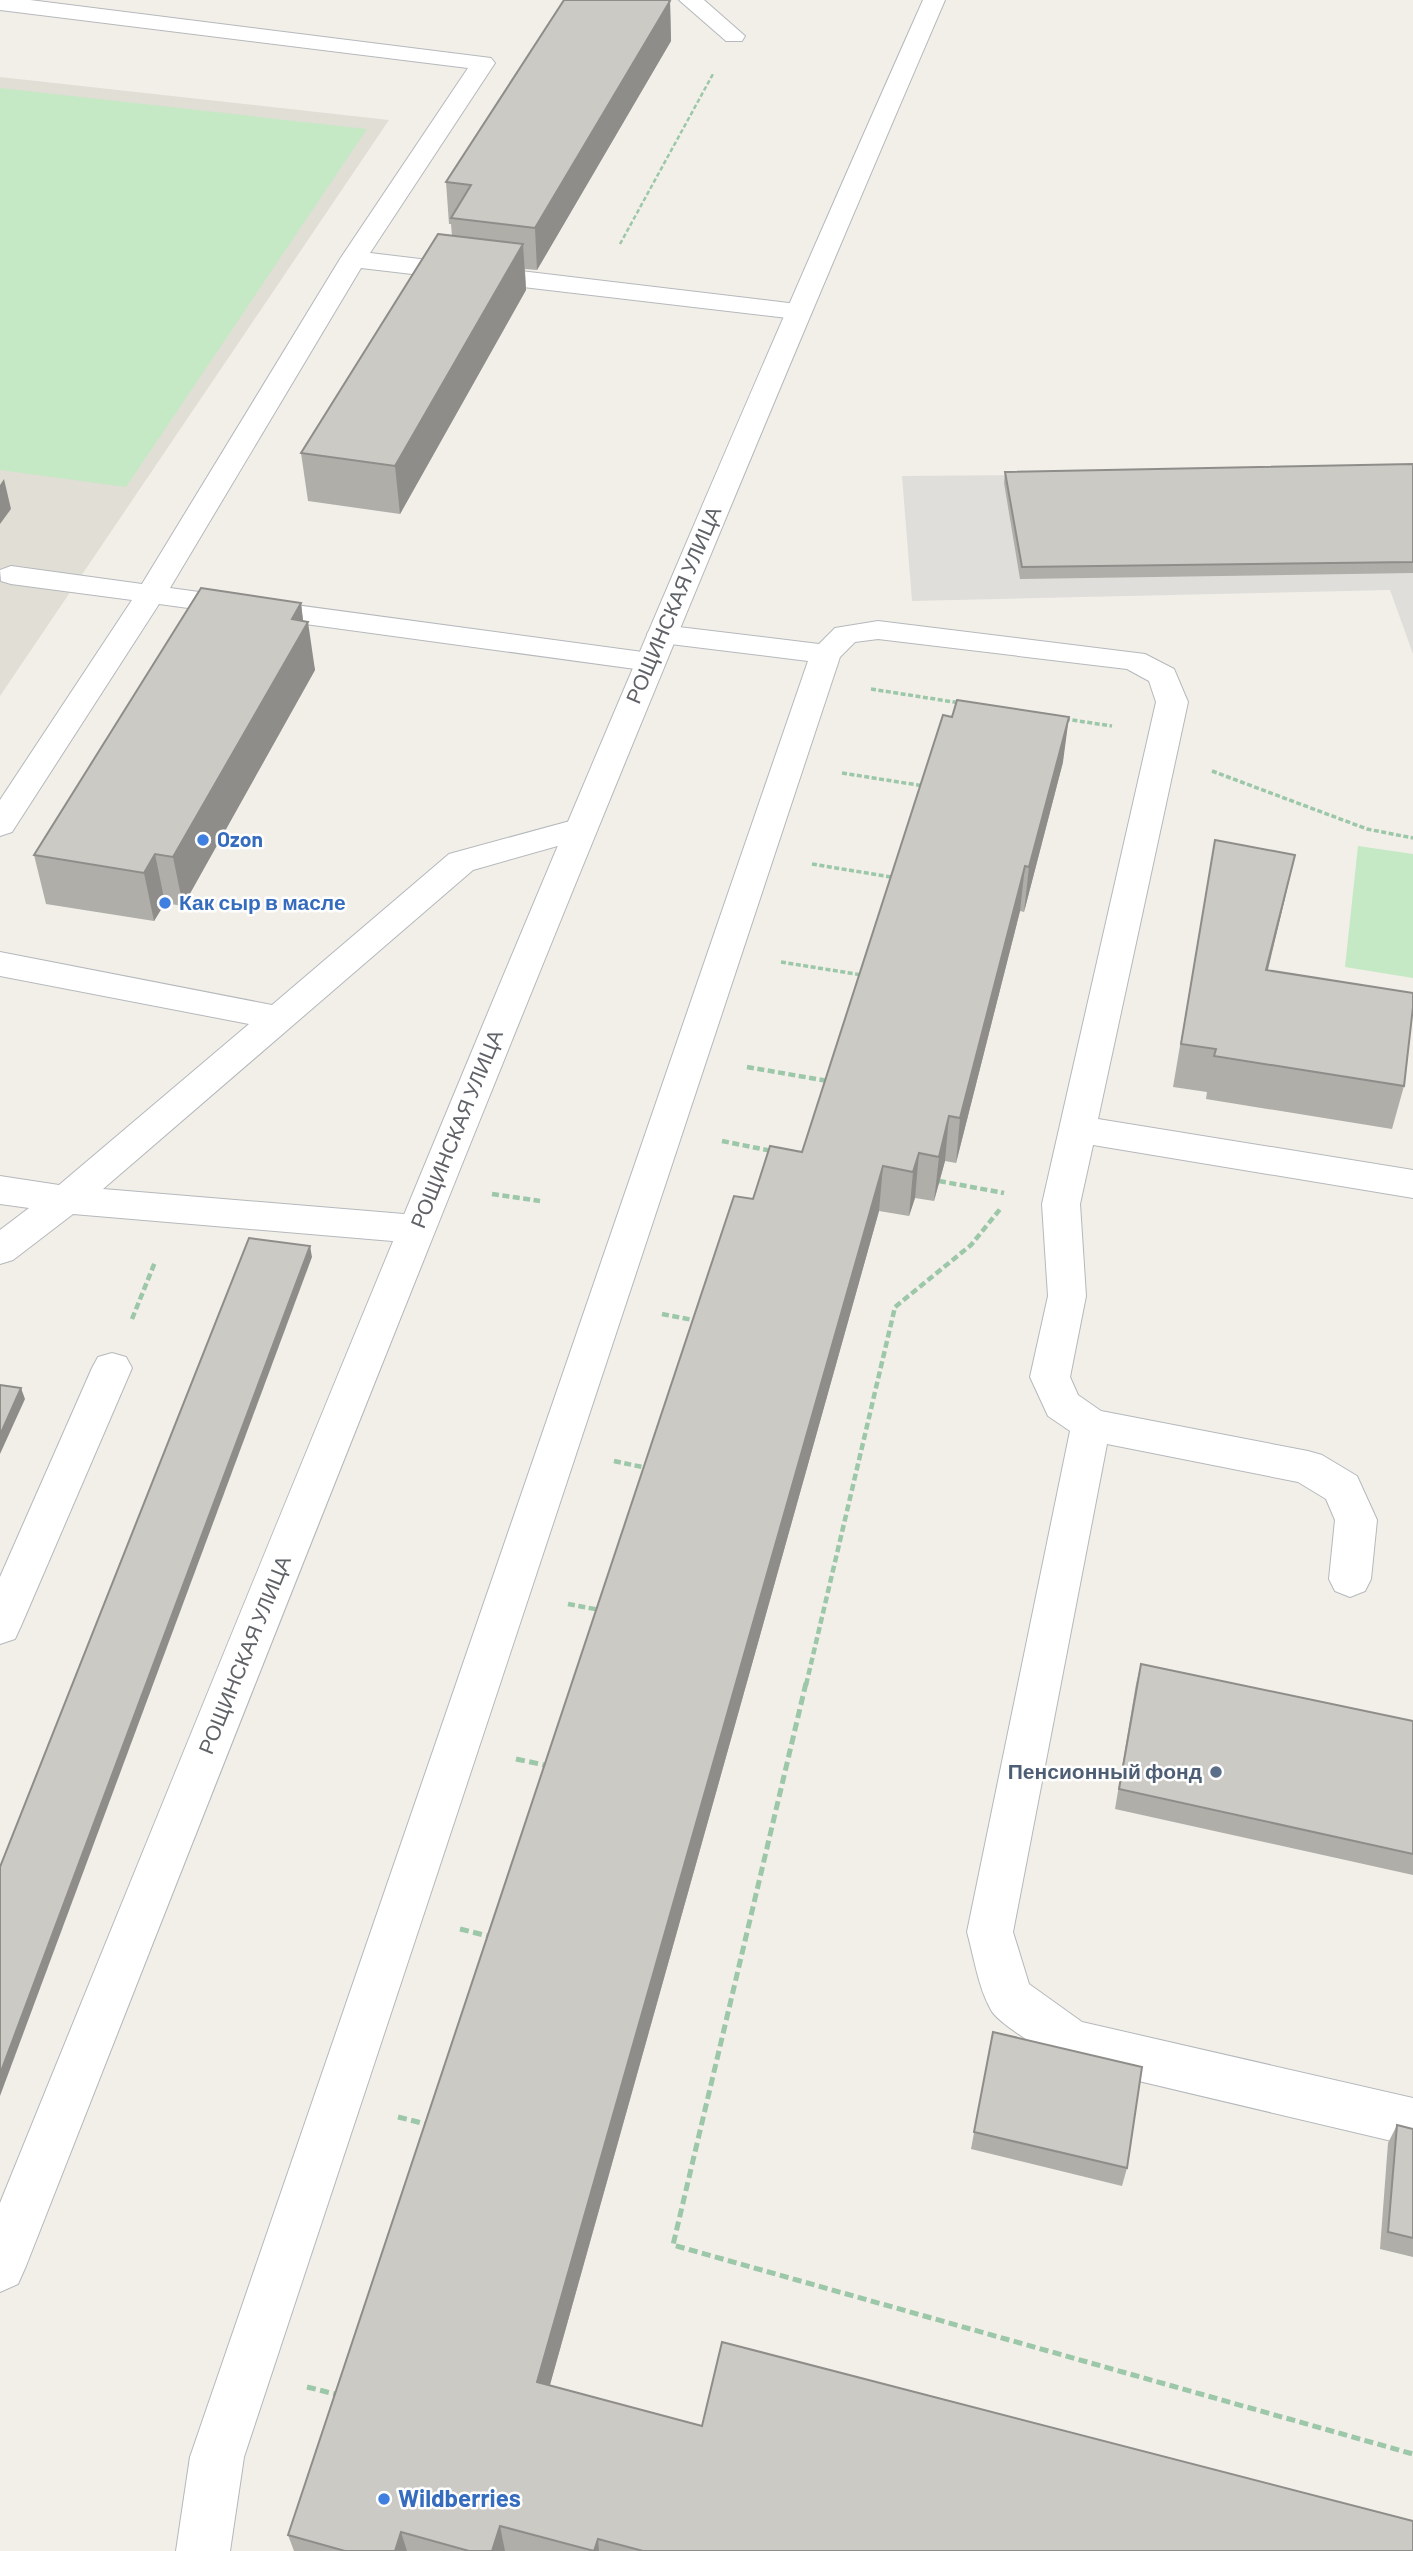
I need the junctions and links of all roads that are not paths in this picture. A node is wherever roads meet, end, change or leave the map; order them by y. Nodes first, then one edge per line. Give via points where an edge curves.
1 (690, 0) edge
2 (934, 0) edge
3 (0, 3) edge
4 (734, 36) road end
5 (353, 259) junction
6 (796, 311) junction
7 (11, 575) dead end
8 (151, 594) junction
9 (656, 648) junction
10 (822, 667) junction
11 (0, 825) edge
12 (581, 829) junction
13 (0, 964) edge
14 (279, 1018) junction
15 (1078, 1129) junction
16 (1413, 1184) edge
17 (0, 1190) edge
18 (66, 1200) junction
19 (416, 1229) junction
20 (0, 1250) edge
21 (112, 1368) road end
22 (1091, 1424) junction
23 (1350, 1579) dead end
24 (0, 1626) edge
25 (1413, 2122) edge
26 (0, 2266) edge
27 (203, 2551) edge

1 - 4 street
2 - 6 street, РОЩИНСКАЯ УЛИЦА
3 - 5 street via 483,63
5 - 6 street
5 - 8 street
6 - 9 street, РОЩИНСКАЯ УЛИЦА
7 - 8 street
8 - 9 street
8 - 11 street
9 - 10 street
9 - 12 street, РОЩИНСКАЯ УЛИЦА
10 - 15 street via 846,634 878,630 1134,661 1163,676 1172,702
10 - 27 street via 217,2457
12 - 14 street via 461,862
12 - 19 street, РОЩИНСКАЯ УЛИЦА
13 - 14 street
14 - 18 street
15 - 16 street
15 - 22 street via 1061,1203 1067,1296 1050,1377 1062,1405
17 - 18 street
18 - 19 street
18 - 20 street
19 - 26 street, РОЩИНСКАЯ УЛИЦА
21 - 24 street
22 - 23 street via 1308,1467 1342,1488 1356,1520
22 - 25 street via 990,1932 1009,1998 1071,2042

